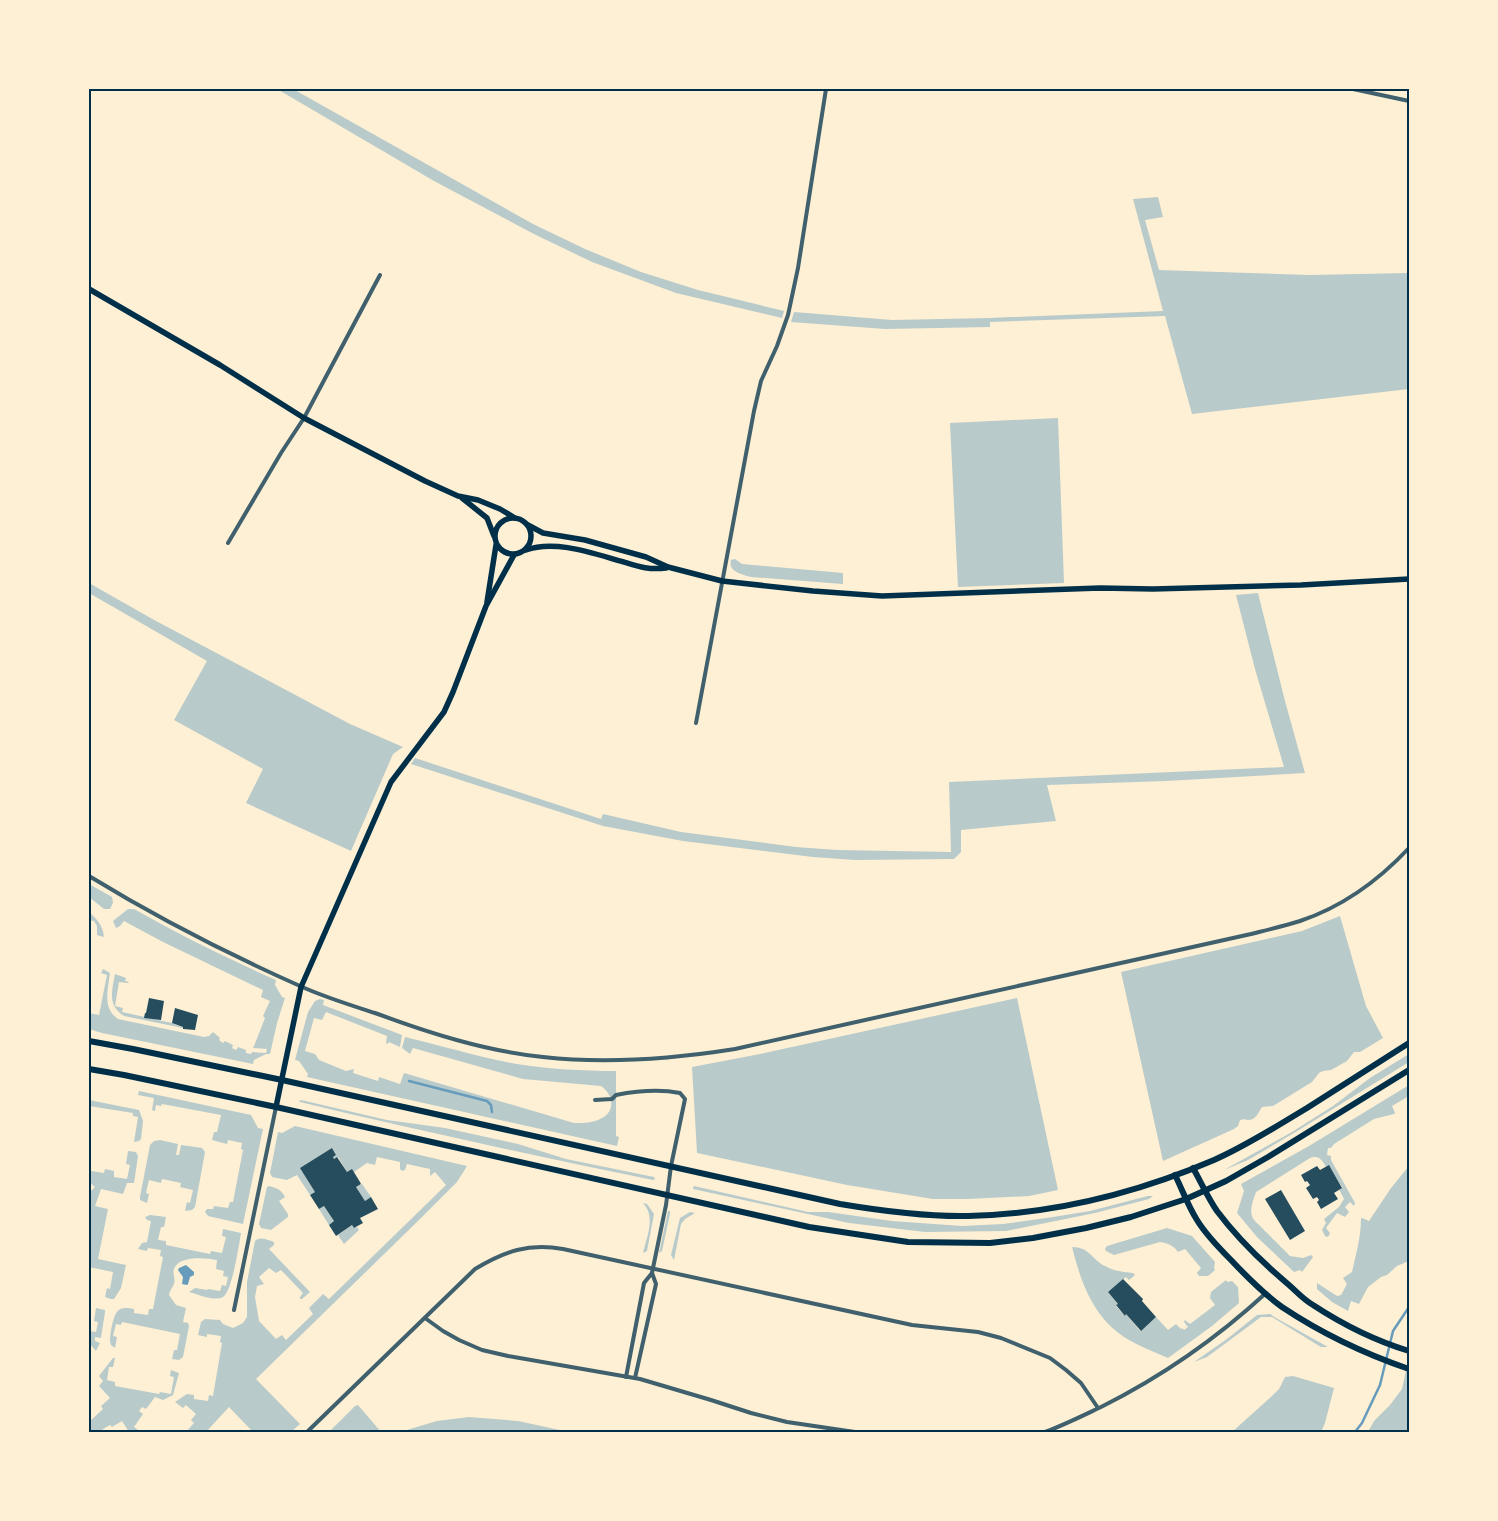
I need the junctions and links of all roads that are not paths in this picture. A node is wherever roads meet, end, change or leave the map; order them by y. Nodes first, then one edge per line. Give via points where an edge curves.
1 (826, 89) edge
2 (1353, 89) edge
3 (1409, 101) edge
4 (380, 275) dead end
5 (89, 289) edge
6 (304, 418) junction
7 (458, 496) junction
8 (515, 518) junction
9 (528, 525) junction
10 (494, 536) junction
11 (228, 544) dead end
12 (496, 545) junction
13 (526, 550) junction
14 (514, 555) junction
15 (668, 567) junction
16 (1409, 579) edge
17 (722, 581) junction
18 (486, 606) junction
19 (696, 723) dead end
20 (1409, 848) edge
21 (89, 876) edge
22 (301, 987) junction
23 (89, 1041) edge
24 (1409, 1043) edge
25 (89, 1069) edge
26 (1409, 1070) edge
27 (282, 1080) junction
28 (595, 1100) dead end
29 (276, 1107) junction
30 (671, 1166) junction
31 (1193, 1168) junction
32 (1175, 1175) junction
33 (1206, 1190) junction
34 (667, 1195) junction
35 (1186, 1199) junction
36 (653, 1271) junction
37 (1266, 1293) junction
38 (234, 1310) dead end
39 (425, 1318) junction
40 (1409, 1351) edge
41 (1409, 1369) edge
42 (626, 1377) junction
43 (635, 1378) junction
44 (1098, 1408) junction
45 (307, 1432) edge
46 (855, 1432) edge
47 (1045, 1432) edge

1 - 17 street via 798,268 788,315 761,381
2 - 3 street
4 - 6 street
5 - 6 main road
6 - 7 main road
6 - 11 street
7 - 8 main road via 478,500
7 - 10 main road via 487,518
8 - 9 main road
8 - 10 main road via 502,521
9 - 13 main road via 531,540
9 - 15 main road via 543,533 585,540 646,557
10 - 12 main road
12 - 14 main road
12 - 18 main road
13 - 14 main road
13 - 15 main road via 557,546 654,570
14 - 18 main road
15 - 17 main road
16 - 17 main road via 1301,585 882,596
17 - 19 street
18 - 22 main road via 444,712 391,782
20 - 22 street via 1367,886 1336,906 1300,921 699,1055 576,1059 510,1052 406,1025
21 - 22 street via 169,923
22 - 27 main road
23 - 27 main road
24 - 31 main road via 1253,1139
25 - 29 main road
26 - 33 main road via 1268,1157
27 - 29 main road
27 - 30 main road
28 - 30 street via 646,1090 680,1093 685,1099
29 - 34 main road
29 - 38 street
30 - 32 main road via 854,1206 943,1216 1010,1214 1076,1203
30 - 34 street
31 - 32 main road
31 - 33 main road
32 - 35 main road
33 - 35 main road
33 - 40 main road via 1216,1210 1247,1246 1311,1304
34 - 35 main road via 862,1236 908,1242 990,1243 1086,1228
34 - 36 street
35 - 37 main road via 1206,1233
36 - 39 street via 548,1246 530,1246 493,1258 476,1269
36 - 42 street via 644,1283
36 - 43 street via 656,1284
36 - 44 street via 912,1325 978,1332 1001,1338 1050,1358 1081,1383
37 - 41 main road via 1335,1338
37 - 44 street via 1235,1321 1174,1366
39 - 42 street via 458,1340 482,1350
39 - 45 street
42 - 43 street
43 - 46 street via 769,1418
44 - 47 street

